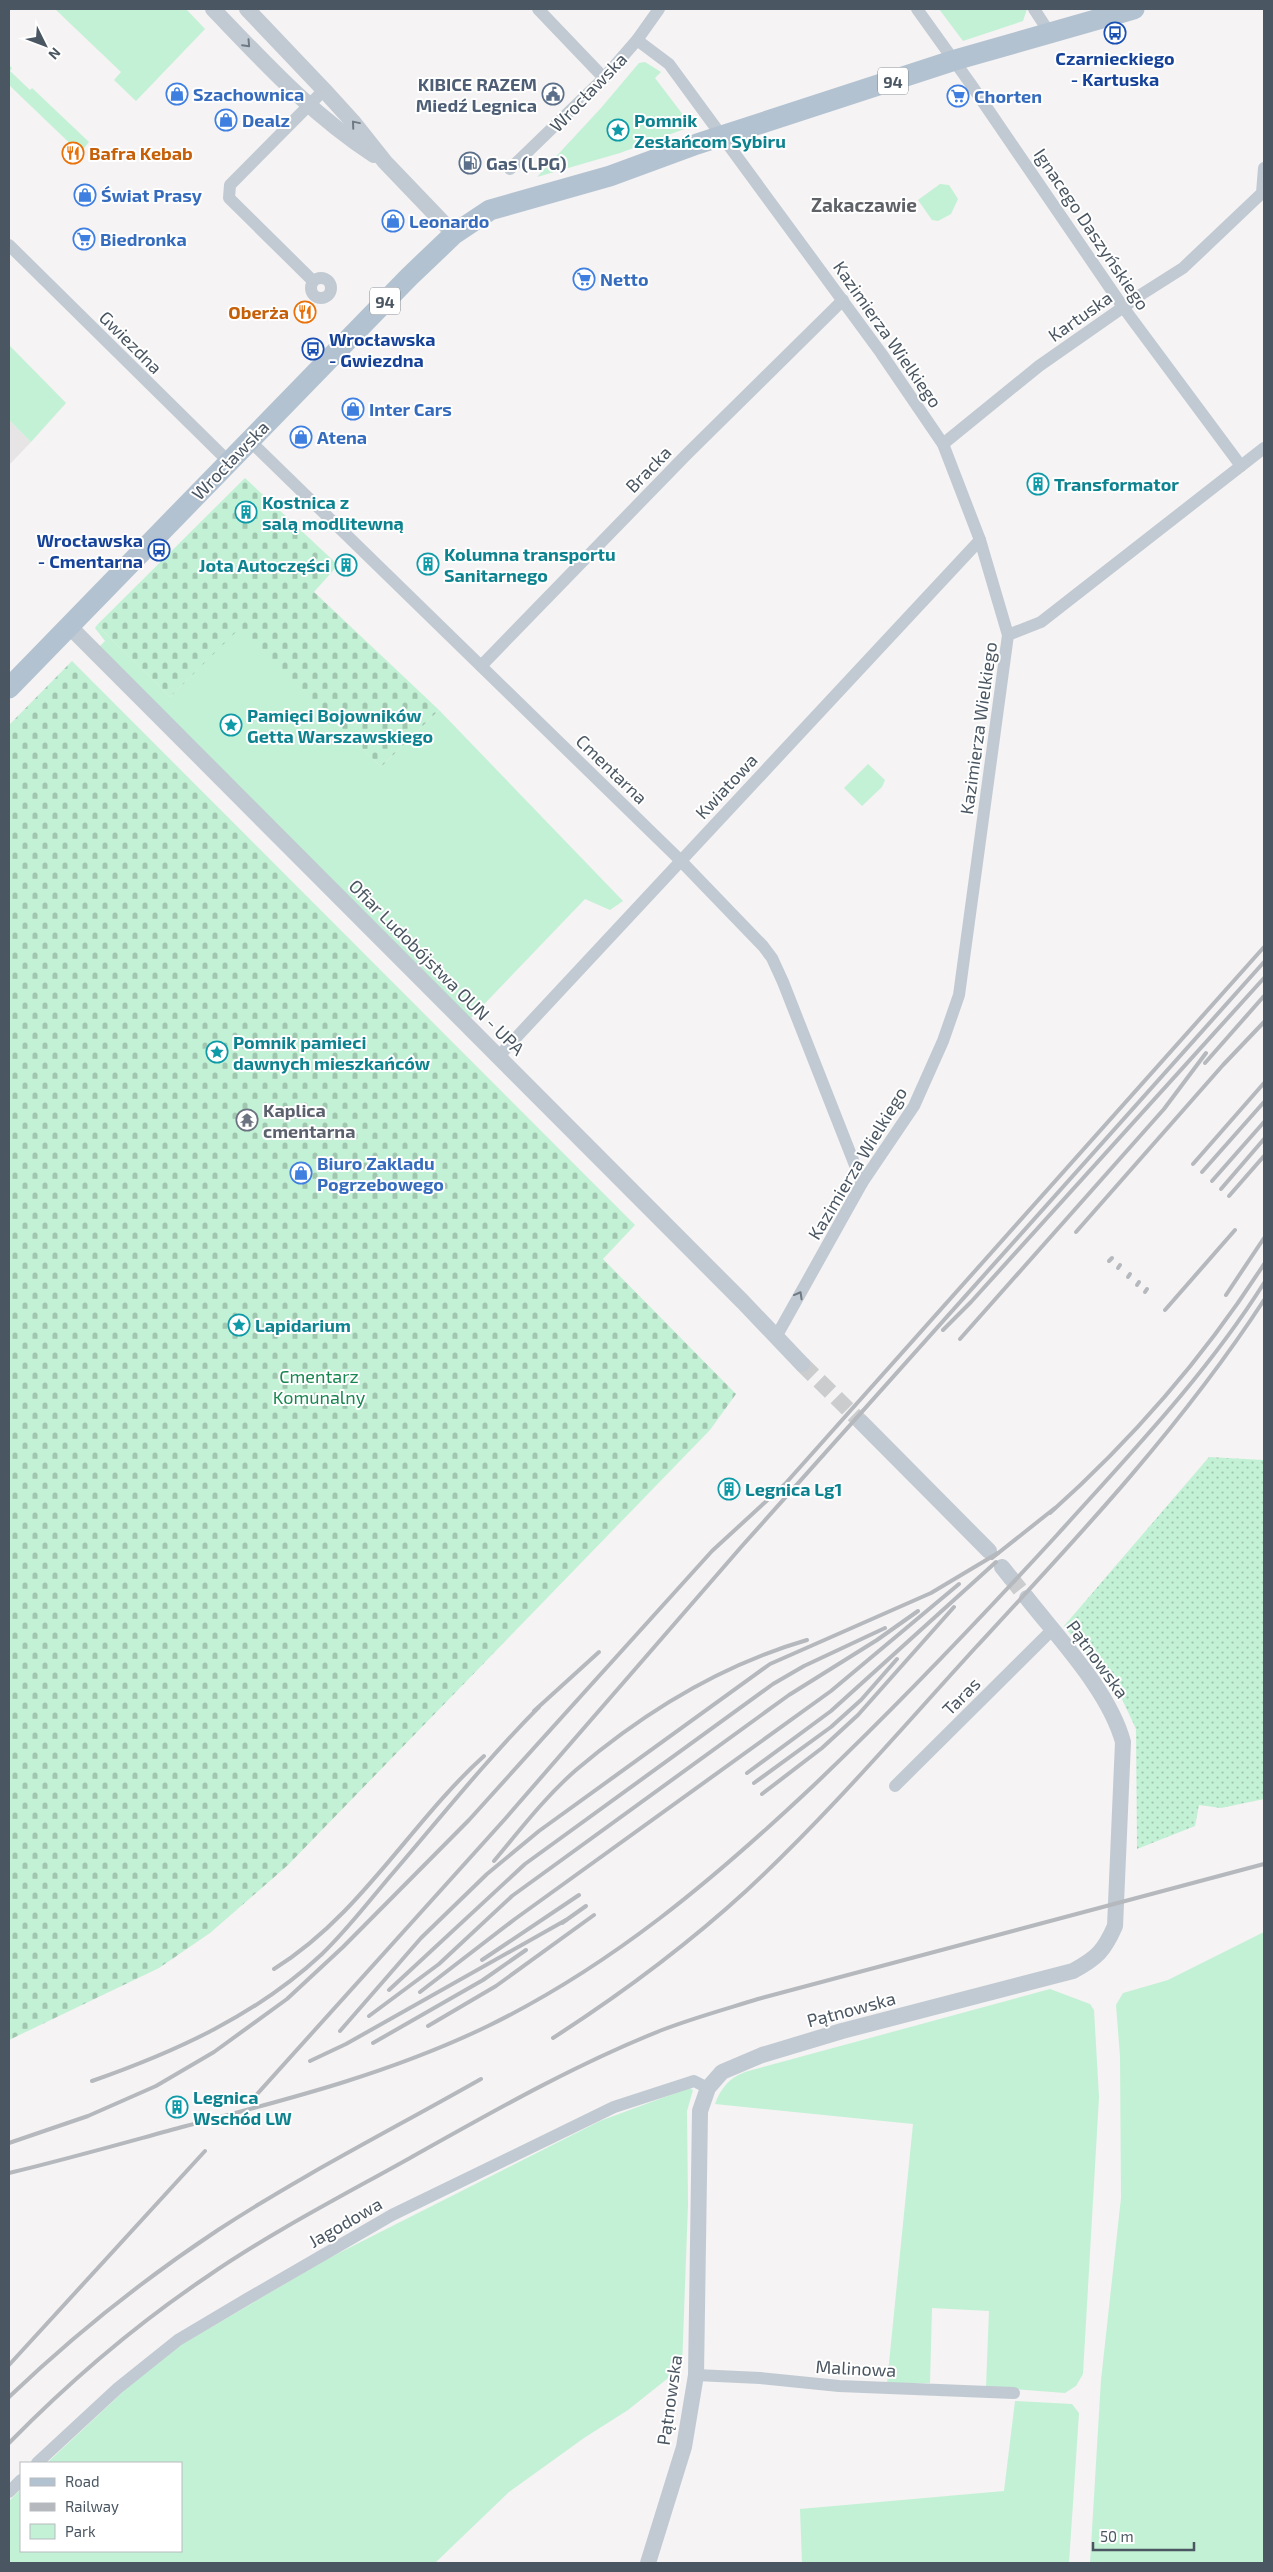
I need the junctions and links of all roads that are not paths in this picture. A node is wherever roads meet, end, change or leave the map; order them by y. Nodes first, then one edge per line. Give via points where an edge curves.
1 (213, 9) edge
2 (247, 9) edge
3 (538, 9) edge
4 (659, 9) edge
5 (916, 9) edge
6 (1034, 9) edge
7 (1134, 9) edge
8 (1049, 32) junction
9 (637, 40) junction
10 (955, 60) junction
11 (604, 78) junction
12 (324, 90) junction
13 (308, 106) junction
14 (724, 136) junction
15 (385, 162) junction
16 (1264, 168) edge
17 (510, 169) dead end
18 (1263, 194) edge
19 (454, 234) junction
20 (9, 245) edge
21 (314, 281) dead end
22 (843, 300) junction
23 (1123, 307) junction
24 (249, 440) junction
25 (943, 444) junction
26 (1264, 448) edge
27 (229, 462) junction
28 (1241, 466) junction
29 (980, 540) junction
30 (68, 626) junction
31 (1008, 635) junction
32 (481, 666) junction
33 (12, 679) edge
34 (680, 860) junction
35 (498, 1057) junction
36 (862, 1183) junction
37 (776, 1337) junction
38 (802, 1364) tunnel mouth
39 (862, 1423) tunnel mouth
40 (989, 1551) dead end
41 (1027, 1598) tunnel mouth
42 (1052, 1630) junction
43 (895, 1786) dead end
44 (708, 2088) junction
45 (696, 2375) junction
46 (1014, 2393) dead end
47 (39, 2462) edge
48 (20, 2481) edge
49 (9, 2492) edge
50 (648, 2563) edge

1 -> 13 street
2 - 12 street
3 - 11 street
4 - 9 street, Wrocławska
5 - 10 street, Ignacego Daszyńskiego
6 - 8 street
7 - 8 main road, 94
8 - 10 main road, 94
9 - 11 street, Wrocławska
9 - 14 street, Kazimierza Wielkiego via 670,64
10 - 14 main road, 94
10 - 23 street, Ignacego Daszyńskiego
11 - 17 street, Wrocławska
12 - 13 street
15 -> 12 street
13 - 15 street
13 - 21 street via 230,185 229,198
14 - 19 main road, 94 via 610,176 490,210
14 - 22 street, Kazimierza Wielkiego
15 - 19 street
16 - 18 street, Kartuska
18 - 23 street, Kartuska via 1183,268
19 - 24 main road, Wrocławska / 94
20 - 27 street, Gwiezdna
22 - 25 street, Kazimierza Wielkiego
22 - 32 street, Bracka via 687,454
23 - 25 street, Kartuska via 1039,366
23 - 28 street, Ignacego Daszyńskiego
24 - 27 main road, Wrocławska / 94
24 - 32 street, Cmentarna
25 - 29 street, Kazimierza Wielkiego
26 - 28 street
27 - 30 main road, Wrocławska / 94
28 - 31 street via 1041,622
29 - 31 street, Kazimierza Wielkiego
29 - 34 street, Kwiatowa
30 - 33 main road, Wrocławska / 94
30 - 35 street, Ofiar Ludobójstwa OUN - UPA
31 - 36 street, Kazimierza Wielkiego via 959,995 944,1041 914,1106
32 - 34 street, Cmentarna
34 - 35 street, Kwiatowa
34 - 36 street, Cmentarna via 772,958
35 - 37 street, Ofiar Ludobójstwa OUN - UPA
37 -> 36 street, Kazimierza Wielkiego
37 - 38 street
39 - 40 street
41 - 42 street, Pątnowska
42 - 43 street, Taras
42 - 44 street, Pątnowska via 1105,1699 1117,1721 1123,1742 1115,1926 1107,1944 1094,1960 1073,1971 762,2055 722,2072
44 - 45 street, Pątnowska via 700,2111
44 - 47 street, Jagodowa via 694,2081 614,2107 392,2215 178,2340 118,2388
45 - 46 street, Malinowa via 839,2386
45 - 50 street, Pątnowska via 684,2447
48 - 49 street

